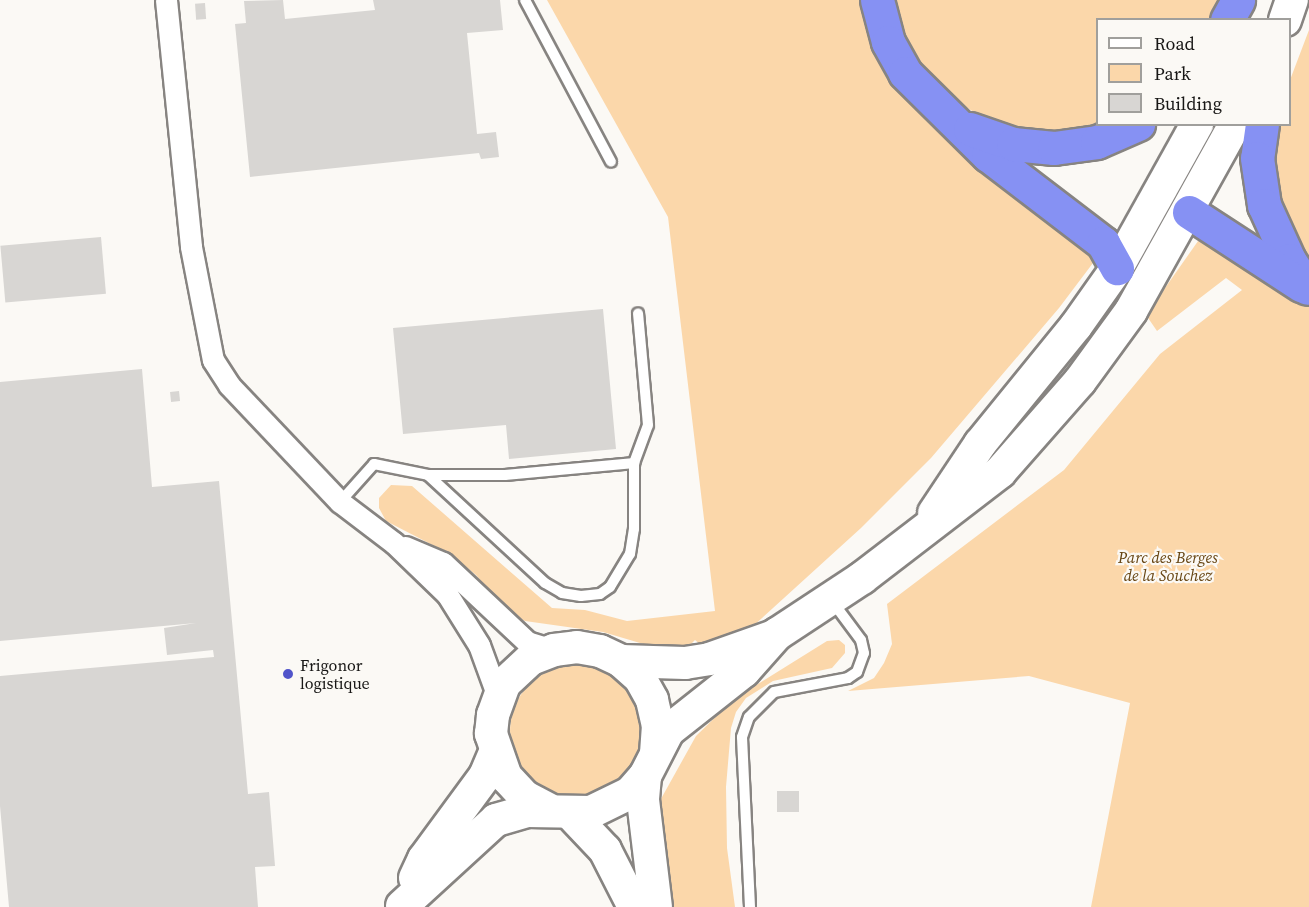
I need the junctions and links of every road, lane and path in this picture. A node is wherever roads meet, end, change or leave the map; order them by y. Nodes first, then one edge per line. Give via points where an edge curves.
1 (166, 0) edge
2 (525, 0) edge
3 (877, 0) edge
4 (1238, 0) edge
5 (1250, 0) edge
6 (1292, 0) edge
7 (1228, 18) edge
8 (1244, 18) edge
9 (1286, 18) edge
10 (1133, 126) edge
11 (1196, 126) edge
12 (1234, 126) edge
13 (1262, 126) edge
14 (964, 127) junction
15 (611, 162) dead end
16 (1189, 212) junction
17 (1139, 232) junction
18 (1117, 268) junction
19 (1308, 289) edge
20 (638, 313) dead end
21 (1105, 346) junction
22 (634, 463) junction
23 (428, 476) junction
24 (340, 502) junction
25 (920, 532) junction
26 (394, 543) junction
27 (830, 599) junction
28 (777, 634) junction
29 (554, 650) junction
30 (621, 661) junction
31 (498, 697) junction
32 (495, 753) junction
33 (650, 763) junction
34 (559, 811) junction
35 (402, 907) edge
36 (634, 907) edge
37 (656, 907) edge
38 (750, 907) edge

1 - 24 street via 191,247 213,360 229,385
2 - 15 lane
3 - 14 highway via 888,42 905,73
4 - 7 highway
5 - 8 main road
6 - 9 main road
10 - 14 highway via 1097,142 1054,148 1013,144
11 - 17 main road
12 - 16 main road
13 - 19 highway via 1257,158 1264,205 1289,260
14 - 18 highway via 988,155 1103,243
16 - 17 main road via 1174,214
16 - 19 highway
16 - 21 main road
17 - 18 main road
18 - 21 main road via 1121,298
18 - 25 main road via 1076,326 980,444
20 - 22 lane via 648,425
21 - 25 main road via 1073,390 1000,472
22 - 23 lane via 505,475
22 - 23 lane via 630,554 610,587 600,594 581,596 562,593 545,583
23 - 24 lane via 374,464
24 - 26 street
25 - 27 main road
26 - 29 street via 443,563 527,642
26 - 31 street via 447,594 469,626
27 - 28 main road
27 - 38 lane via 861,640 864,653 857,672 848,678 774,692 749,717 742,737
28 - 30 main road via 709,659 685,663
28 - 33 main road via 744,671 668,731
29 - 30 main road via 577,647 600,651
29 - 31 main road via 531,659 512,675
30 - 33 main road via 640,678 652,700 658,725
31 - 32 main road via 491,734
32 - 34 main road via 512,784 524,796
32 - 35 main road via 472,796 423,859
33 - 34 main road via 612,805 591,812
33 - 37 main road via 644,811
34 - 35 main road via 527,811 496,820
34 - 36 main road via 604,850

